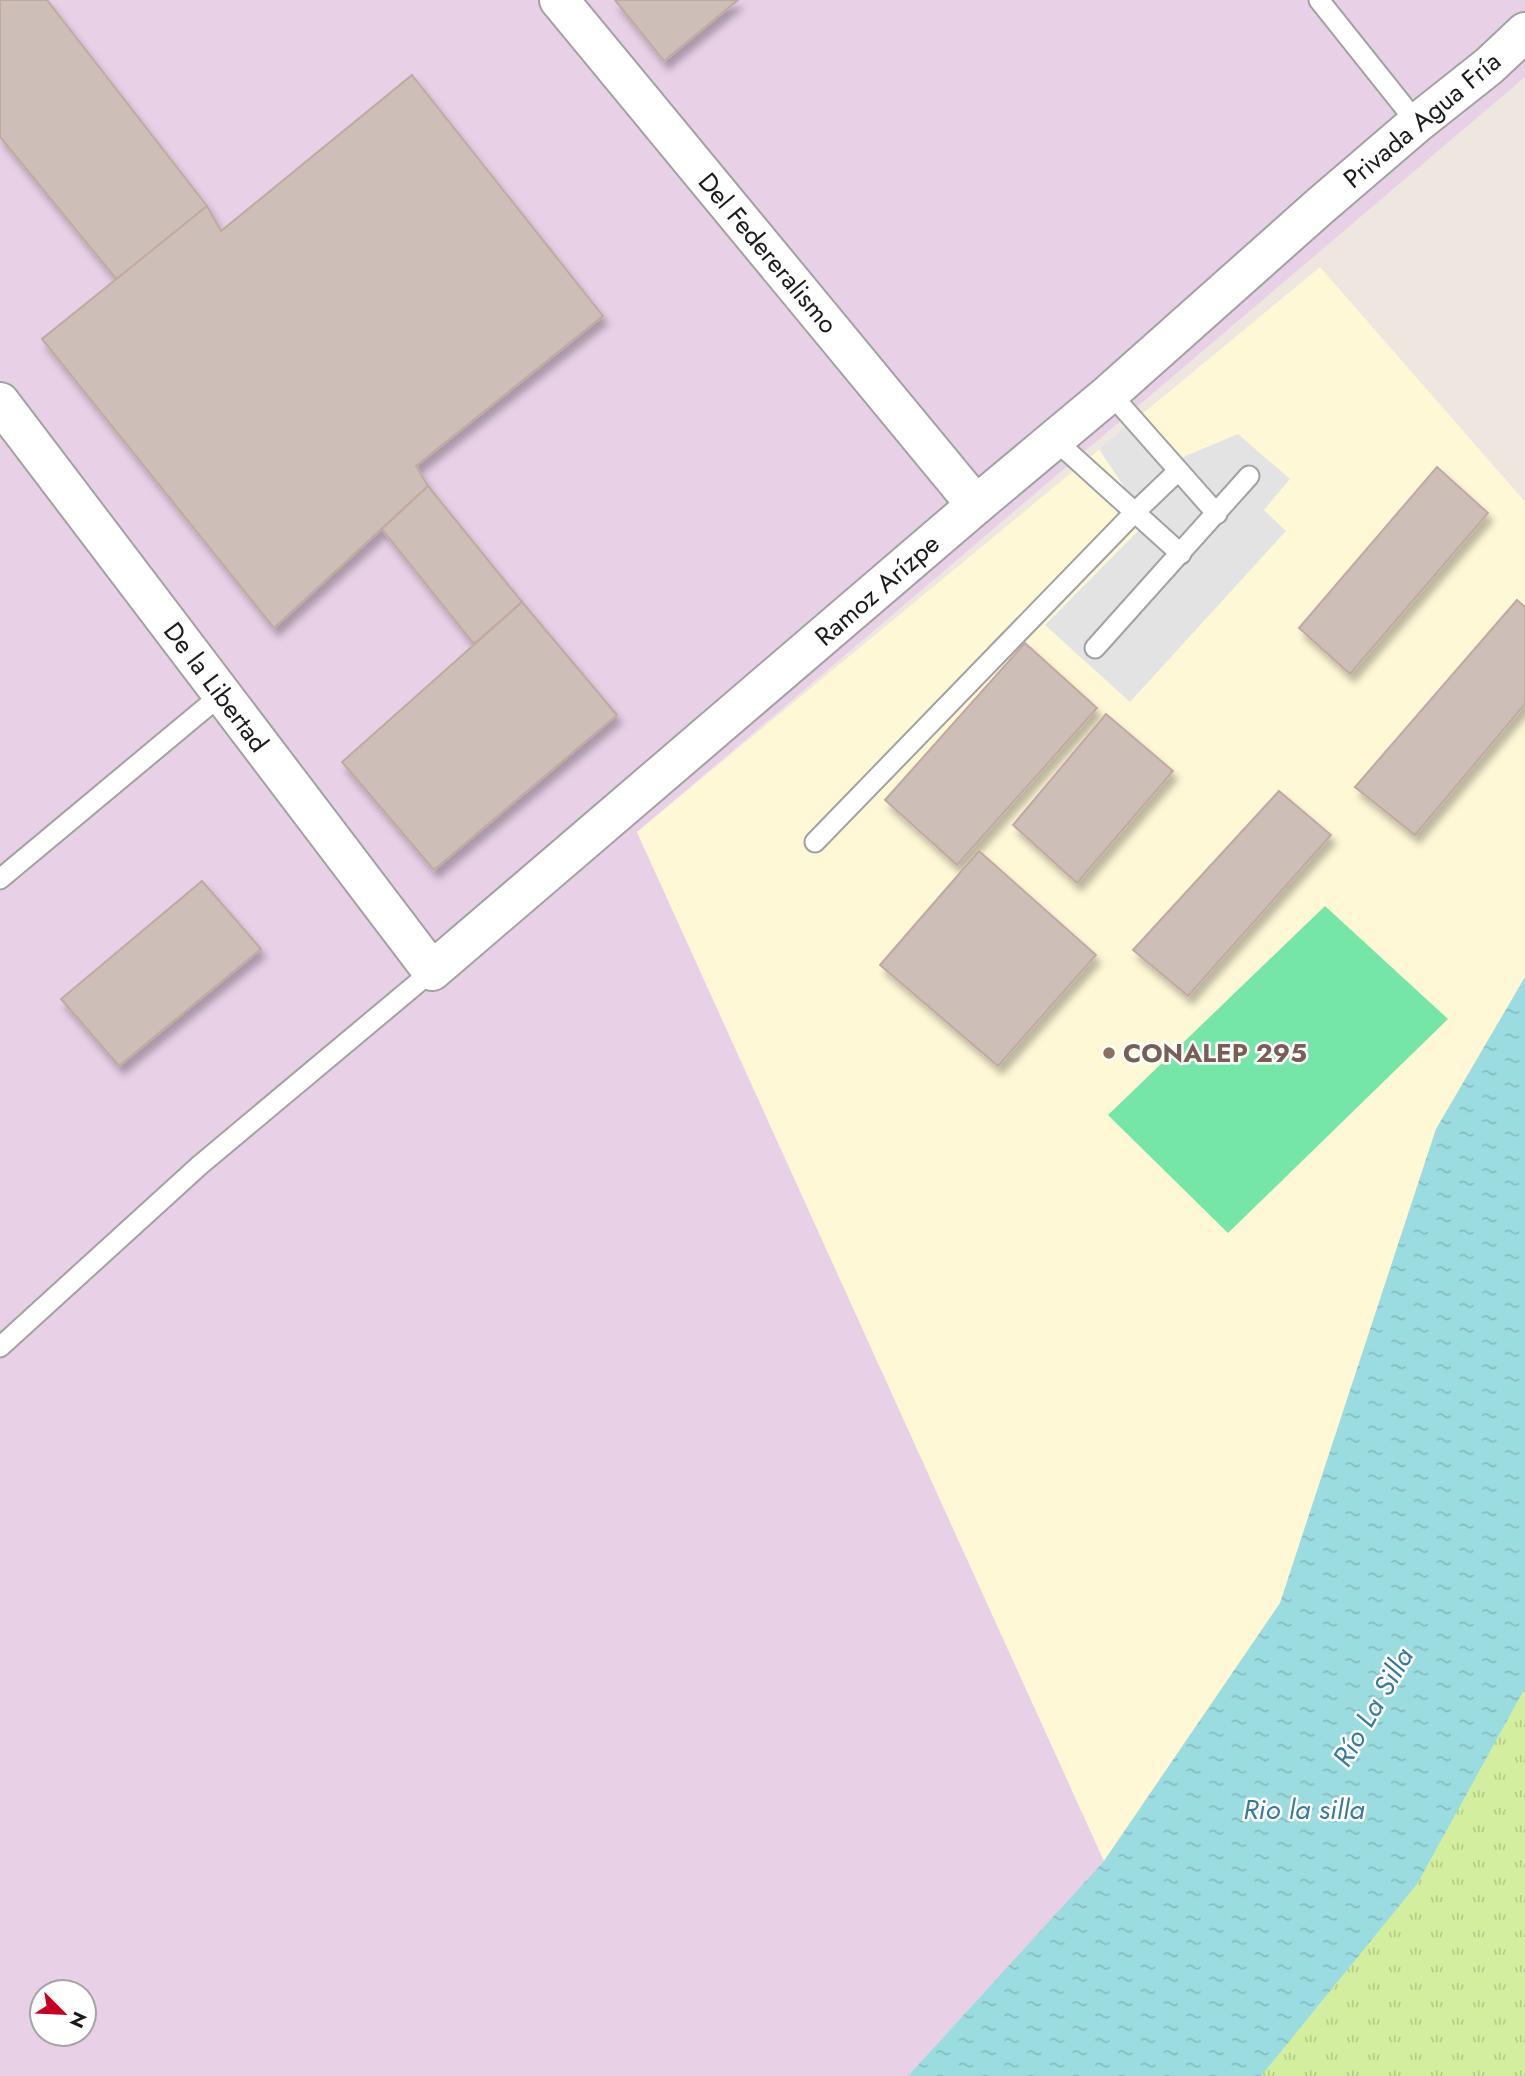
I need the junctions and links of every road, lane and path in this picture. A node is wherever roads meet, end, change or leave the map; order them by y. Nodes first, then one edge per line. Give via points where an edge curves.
1 (559, 0) edge
2 (1319, 0) edge
3 (1525, 32) edge
4 (1417, 123) junction
5 (1319, 207) joint
6 (1110, 393) junction
7 (0, 402) edge
8 (1055, 439) junction
9 (1178, 471) junction
10 (1249, 476) dead end
11 (976, 505) junction
12 (1134, 513) junction
13 (1217, 514) junction
14 (1181, 554) junction
15 (1095, 648) dead end
16 (222, 694) junction
17 (815, 842) dead end
18 (0, 879) edge
19 (432, 971) junction
20 (0, 1347) edge

1 - 11 street, Del Federeralismo
2 - 4 lane
3 - 4 street, Privada Agua Fría
4 - 5 street, Privada Agua Fría
5 - 6 street, Ramoz Arízpe
6 - 8 street, Ramoz Arízpe
6 - 9 lane
7 - 16 street, De la Libertad
8 - 11 street, Ramoz Arízpe
8 - 12 lane
9 - 12 lane
9 - 13 lane
10 - 13 lane
11 - 19 street, Ramoz Arízpe
12 - 14 lane
12 - 17 lane
13 - 14 lane
14 - 15 lane
16 - 18 lane
16 - 19 street, De la Libertad
19 - 20 lane via 200,1165

